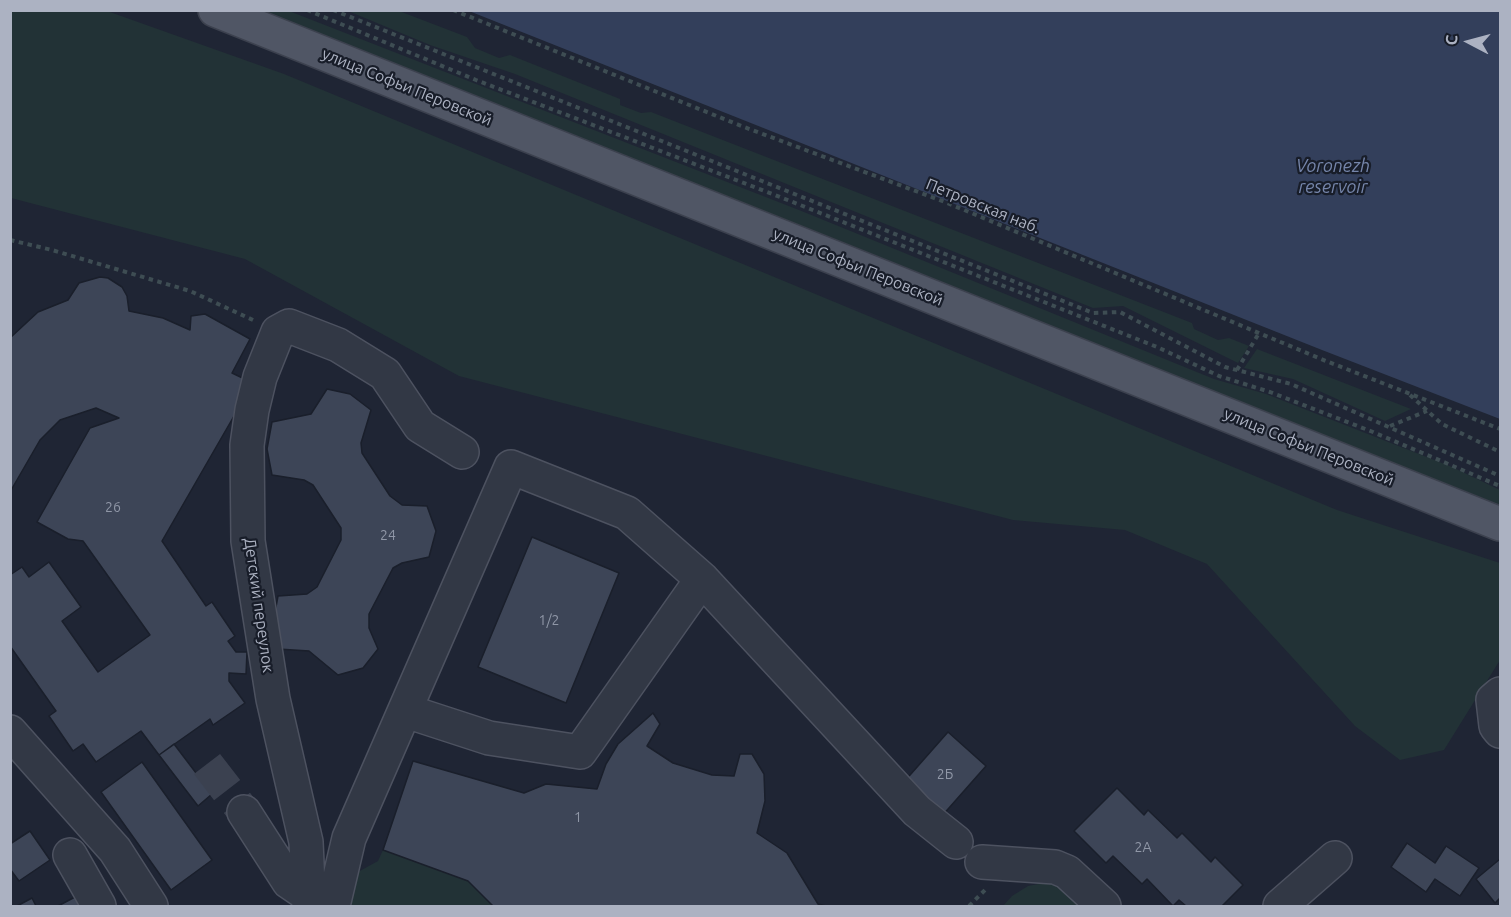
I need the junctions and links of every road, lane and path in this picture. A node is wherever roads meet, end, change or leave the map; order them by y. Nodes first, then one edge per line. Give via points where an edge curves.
1 (215, 10) edge
2 (307, 10) edge
3 (333, 10) edge
4 (453, 10) edge
5 (10, 240) edge
6 (278, 332) junction
7 (1259, 333) junction
8 (1237, 370) junction
9 (1407, 392) junction
10 (1427, 411) junction
11 (1389, 426) junction
12 (1500, 429) edge
13 (462, 452) dead end
14 (1500, 452) edge
15 (1500, 476) edge
16 (1500, 486) edge
17 (1500, 524) edge
18 (702, 579) junction
19 (1500, 693) edge
20 (406, 711) junction
21 (1500, 731) edge
22 (10, 732) edge
23 (244, 812) tunnel mouth
24 (957, 842) dead end
25 (70, 855) dead end
26 (1335, 858) dead end
27 (982, 862) dead end
28 (317, 903) edge
29 (99, 906) edge
30 (151, 906) edge
31 (1104, 906) edge
32 (1280, 906) edge

1 - 17 main road, улица Софьи Перовской
2 - 16 path via 1157,347 1219,376 1383,436
3 - 8 path via 1093,313 1120,312 1224,367
4 - 7 path, Петровская наб. via 744,127 945,202
5 - 6 path via 190,291
6 - 13 street via 289,326 328,341 385,374 420,426
6 - 28 street, Детский переулок via 252,410 248,541 273,699
7 - 8 path
7 - 9 path, Петровская наб.
8 - 11 path via 1291,384
9 - 10 path
9 - 12 path, Петровская наб.
10 - 11 path
10 - 14 path via 1442,424
11 - 15 path
18 - 20 street via 580,752 489,738
18 - 20 street via 627,513 511,467
18 - 24 street via 917,811
19 - 21 street via 1493,700
20 - 28 street
22 - 30 street via 115,850
23 - 28 street via 289,882
25 - 29 street
26 - 32 street
27 - 31 street via 1055,867 1067,872

